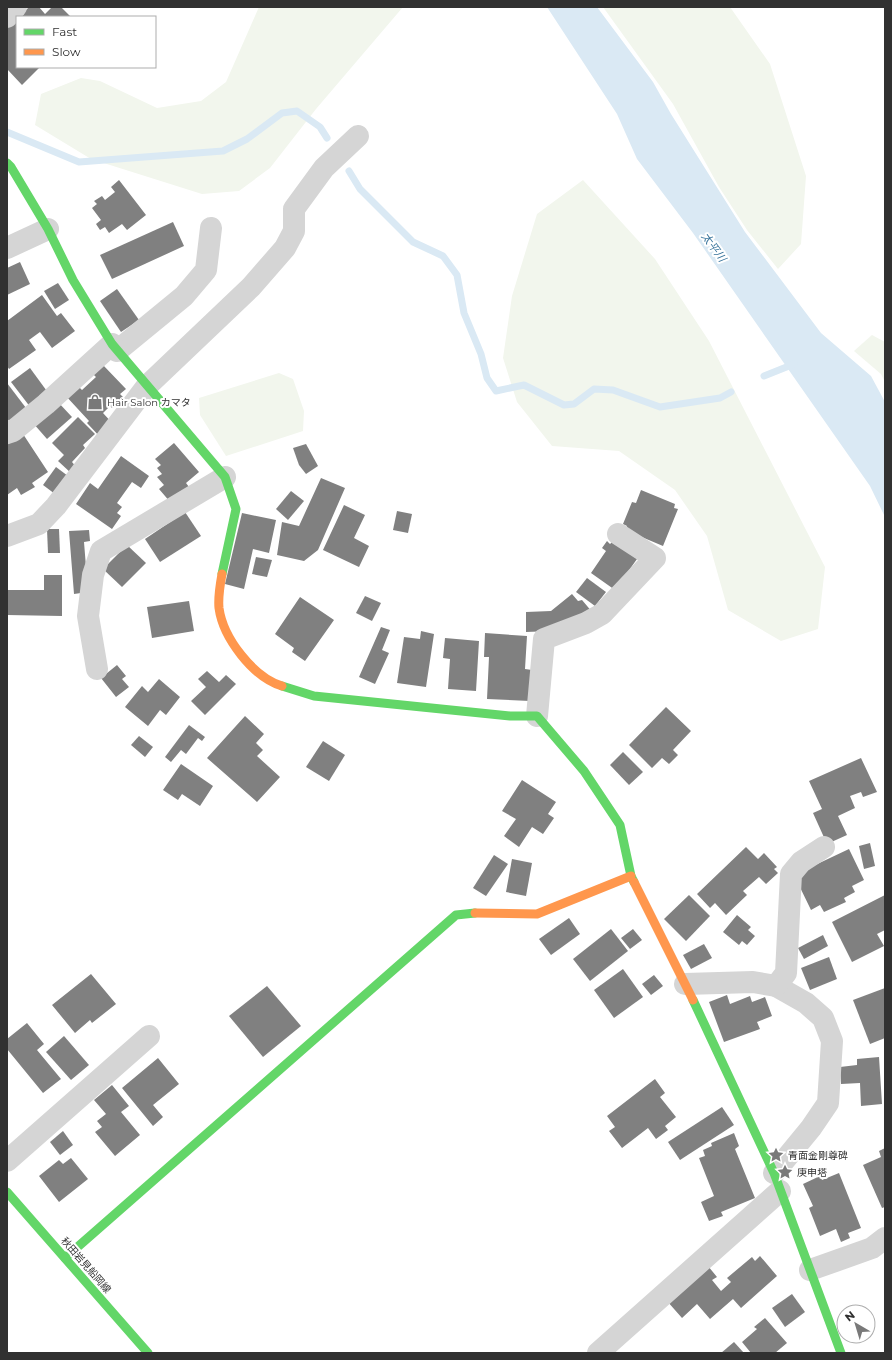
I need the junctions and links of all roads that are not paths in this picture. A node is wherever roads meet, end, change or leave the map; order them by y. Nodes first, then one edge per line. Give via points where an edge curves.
1 (16, 7) edge
2 (7, 17) edge
3 (358, 136) dead end
4 (7, 163) edge
5 (211, 228) dead end
6 (48, 230) junction
7 (7, 248) edge
8 (114, 347) junction
9 (147, 386) junction
10 (7, 433) edge
11 (225, 477) junction
12 (618, 534) dead end
13 (7, 536) edge
14 (97, 669) dead end
15 (537, 716) junction
16 (824, 847) dead end
17 (631, 876) junction
18 (685, 984) junction
19 (776, 986) junction
20 (149, 1036) dead end
21 (7, 1162) edge
22 (777, 1182) junction
23 (7, 1192) edge
24 (885, 1238) edge
25 (65, 1258) junction
26 (810, 1270) junction
27 (148, 1353) edge
28 (598, 1353) edge
29 (841, 1353) edge

1 - 2 street
3 - 9 street via 324,168 294,209 294,231 285,248 251,287
4 - 6 street
5 - 8 street via 206,270 184,296
6 - 7 street
6 - 8 street via 73,280
8 - 9 street
8 - 10 street via 13,431
9 - 11 street
9 - 13 street via 56,506 39,524
11 - 14 street via 101,551 93,575 88,616
11 - 15 street via 236,509 220,585 219,608 227,633 243,659 272,683 314,696 510,716
12 - 15 street via 655,558 602,614 544,639
15 - 17 street via 584,771 620,826
16 - 19 street via 801,862 791,874 786,973
17 - 18 street
17 - 25 street via 537,914 456,914
18 - 19 street via 753,982
18 - 22 street
19 - 22 street via 806,1003 823,1018 832,1041 828,1103
20 - 21 street
22 - 26 street
22 - 28 street
23 - 25 street, 秋田岩見船岡線
24 - 26 street via 872,1248
25 - 27 street, 秋田岩見船岡線
26 - 29 street

